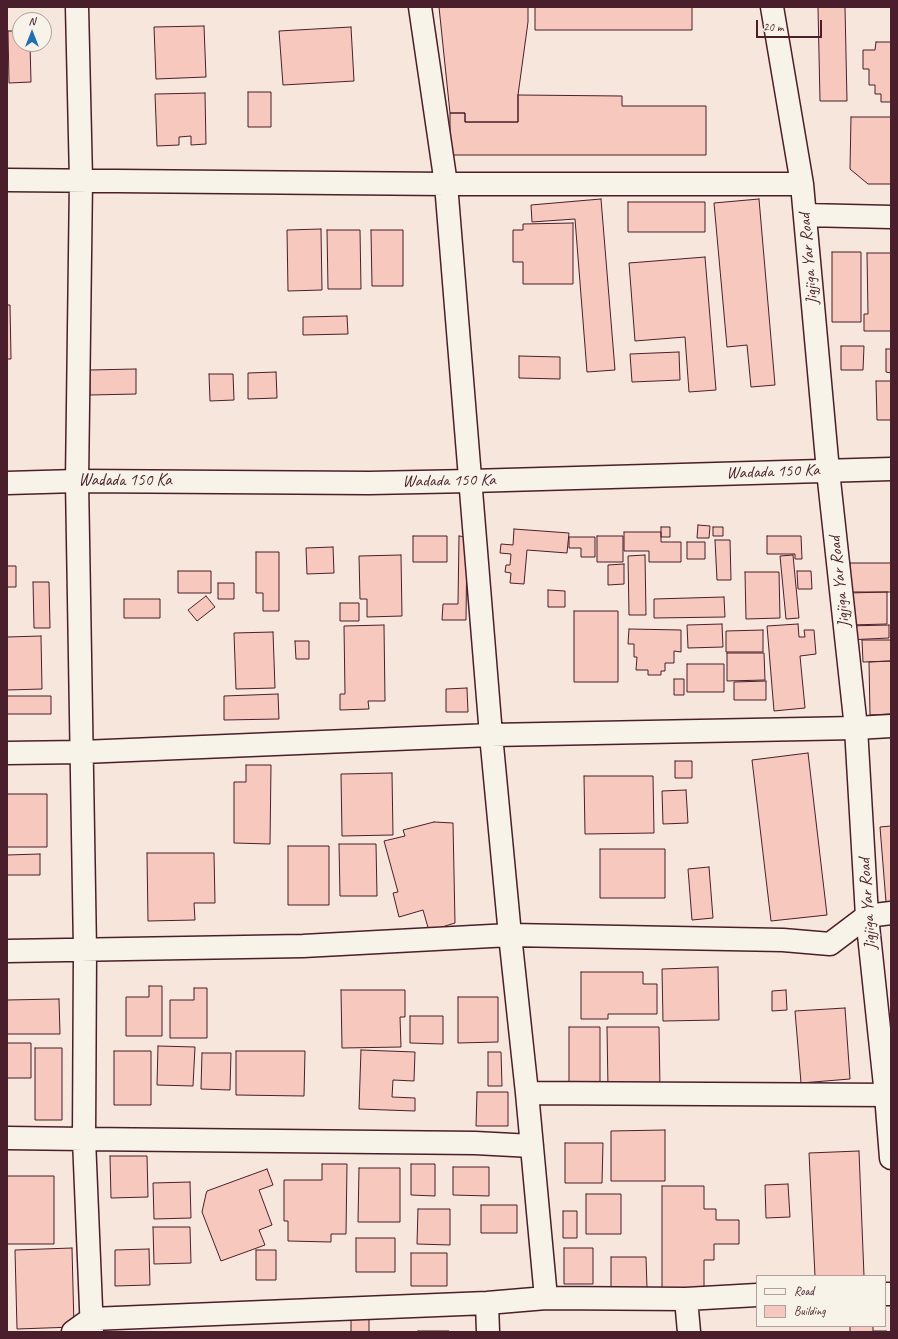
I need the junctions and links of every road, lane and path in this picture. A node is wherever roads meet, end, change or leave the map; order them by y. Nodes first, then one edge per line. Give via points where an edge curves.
1 (77, 7) edge
2 (420, 7) edge
3 (772, 7) edge
4 (7, 180) edge
5 (81, 180) junction
6 (446, 184) junction
7 (802, 184) junction
8 (805, 215) junction
9 (891, 217) edge
10 (891, 469) edge
11 (828, 470) junction
12 (77, 481) junction
13 (471, 481) junction
14 (7, 483) edge
15 (891, 726) edge
16 (856, 728) junction
17 (491, 735) junction
18 (82, 752) junction
19 (7, 753) edge
20 (891, 913) edge
21 (867, 916) junction
22 (510, 934) junction
23 (85, 950) junction
24 (7, 951) edge
25 (527, 1093) junction
26 (888, 1095) edge
27 (7, 1138) edge
28 (84, 1139) junction
29 (532, 1146) junction
30 (891, 1158) edge
31 (756, 1295) edge
32 (546, 1298) junction
33 (686, 1299) junction
34 (487, 1303) junction
35 (92, 1326) edge
36 (73, 1332) edge
37 (488, 1332) edge
38 (689, 1332) edge

1 - 5 street
2 - 6 street
3 - 7 street, Jigjiga Yar Road
4 - 5 street
5 - 6 street
5 - 12 street
6 - 7 street
6 - 13 street
7 - 8 street, Jigjiga Yar Road
8 - 9 street
8 - 11 street, Jigjiga Yar Road
10 - 11 street, Wadada 150 Ka
11 - 13 street, Wadada 150 Ka
11 - 16 street, Jigjiga Yar Road
12 - 13 street, Wadada 150 Ka
12 - 14 street, Wadada 150 Ka
12 - 18 street
13 - 17 street
15 - 16 street
16 - 17 street
16 - 21 street, Jigjiga Yar Road
17 - 18 street
17 - 22 street
18 - 19 street
18 - 23 street
20 - 21 street
21 - 22 street via 830,944 783,940
21 - 26 street, Jigjiga Yar Road
22 - 23 street via 303,946
22 - 25 street
23 - 24 street
23 - 28 street
25 - 26 street
25 - 29 street
26 - 30 street, Jigjiga Yar Road
27 - 28 street
28 - 29 street via 475,1143
28 - 35 street
29 - 32 street
31 - 33 street
32 - 33 street
32 - 34 street
33 - 38 street
34 - 35 street
34 - 37 street
35 - 36 street

